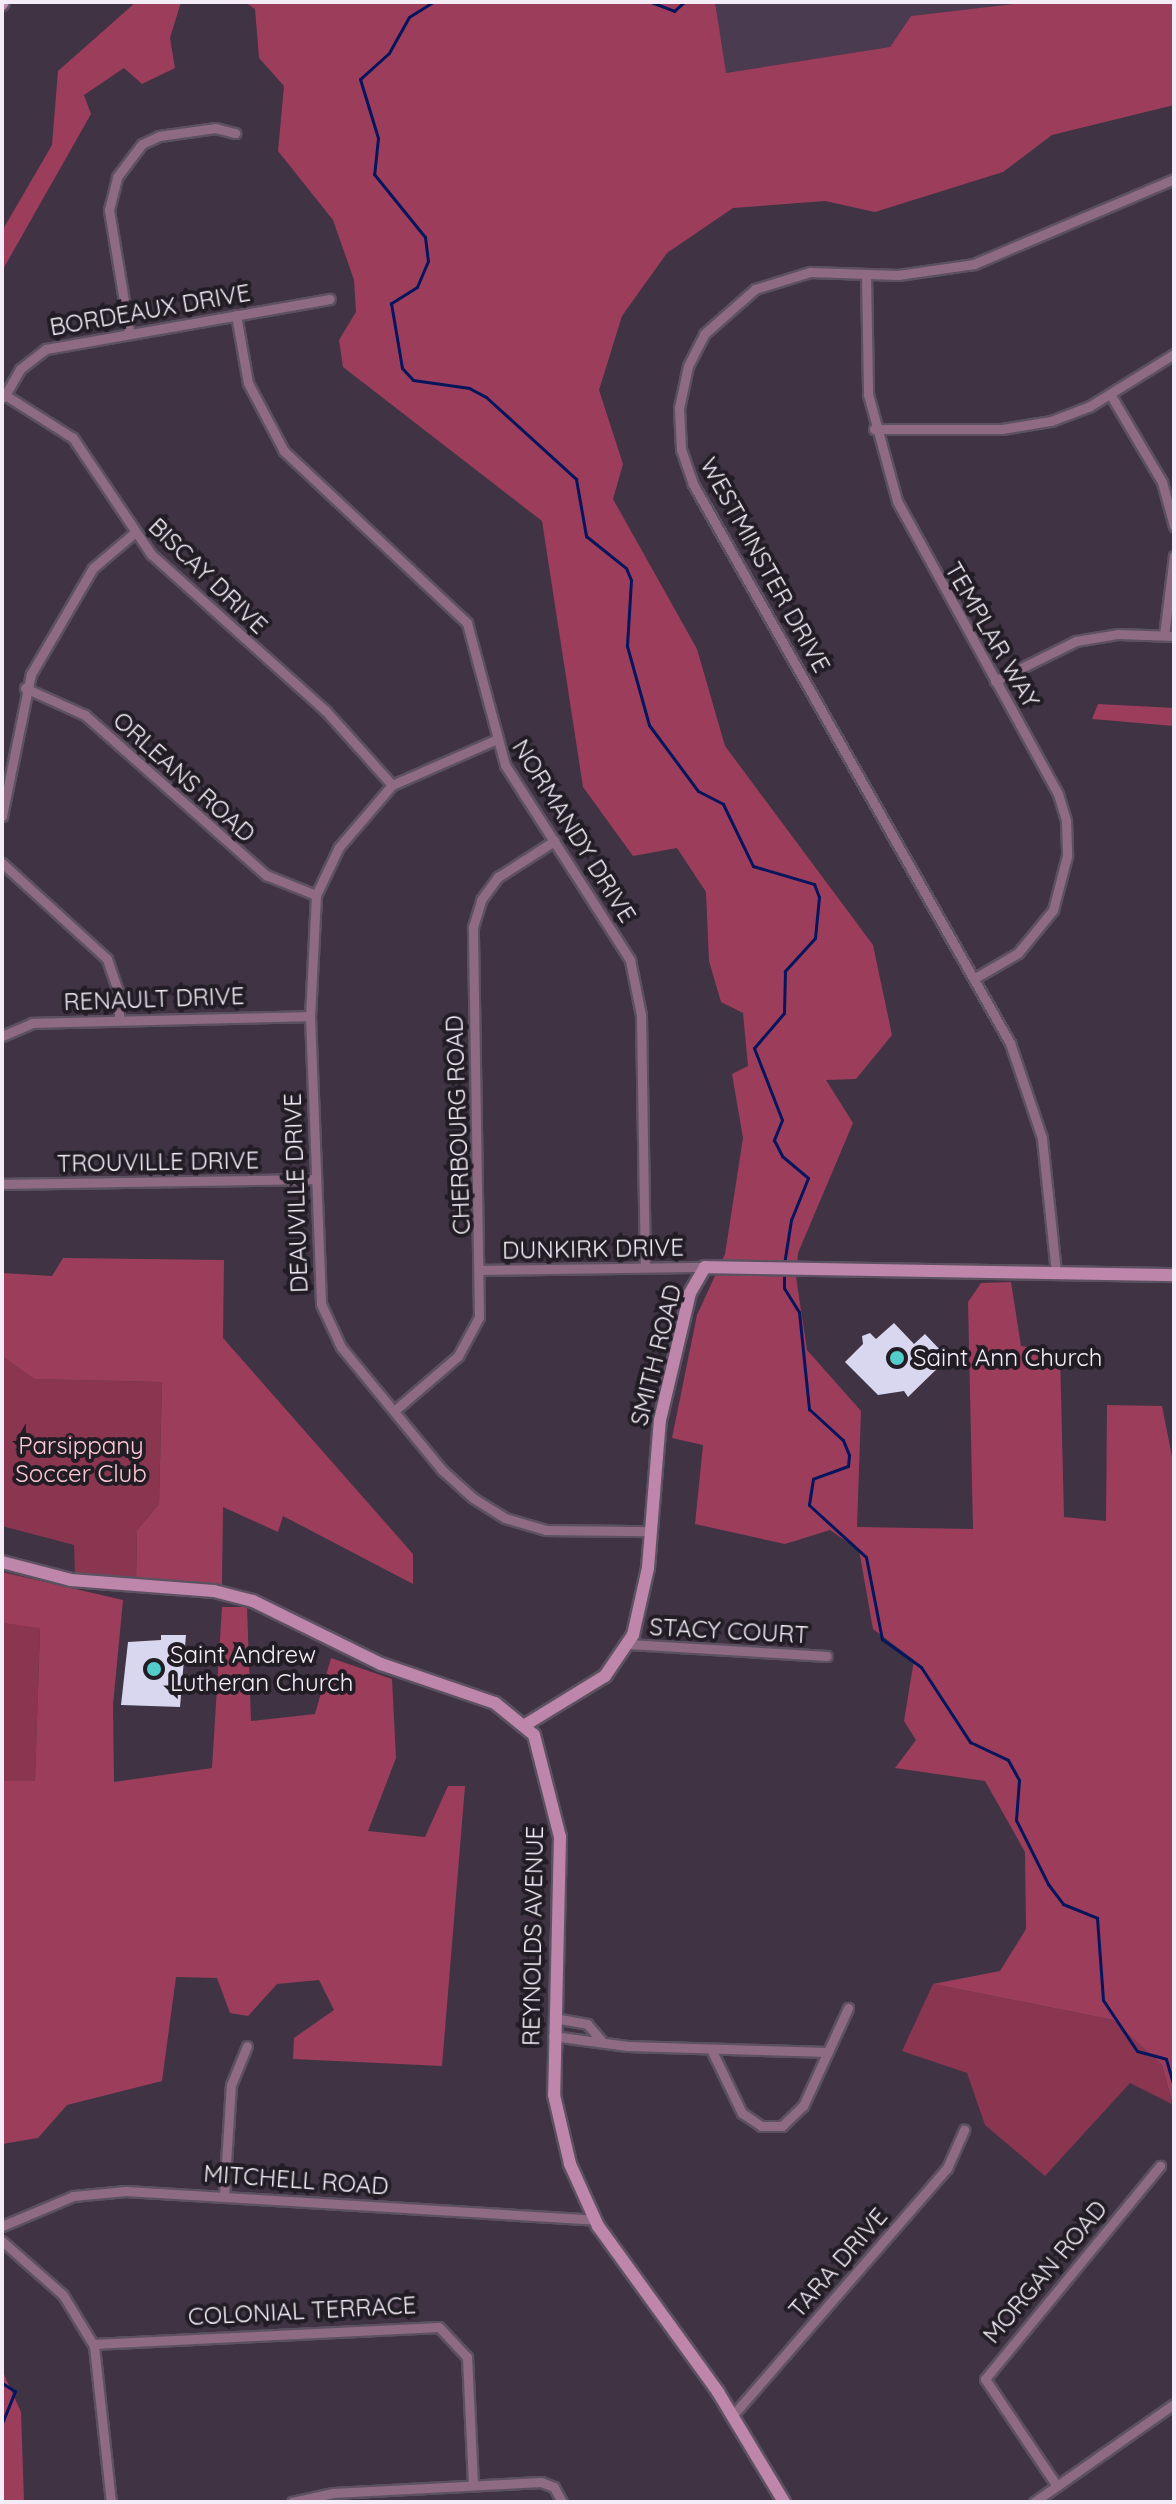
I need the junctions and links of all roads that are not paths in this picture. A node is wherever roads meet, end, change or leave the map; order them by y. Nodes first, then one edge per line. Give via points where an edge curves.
1 (235, 133) dead end
2 (1174, 179) edge
3 (866, 274) junction
4 (330, 299) dead end
5 (236, 315) junction
6 (129, 331) junction
7 (1174, 354) edge
8 (1110, 394) junction
9 (4, 397) edge
10 (874, 429) junction
11 (1174, 526) edge
12 (133, 534) junction
13 (1174, 556) edge
14 (1169, 636) edge
15 (995, 681) junction
16 (25, 688) junction
17 (495, 740) junction
18 (392, 785) junction
19 (2, 816) edge
20 (554, 841) junction
21 (2, 863) edge
22 (316, 895) junction
23 (975, 978) junction
24 (310, 1016) junction
25 (119, 1019) junction
26 (2, 1036) edge
27 (314, 1179) junction
28 (2, 1184) edge
29 (645, 1267) junction
30 (705, 1267) junction
31 (482, 1270) junction
32 (1056, 1272) junction
33 (1174, 1275) edge
34 (394, 1411) junction
35 (650, 1531) junction
36 (2, 1562) edge
37 (629, 1644) junction
38 (827, 1656) dead end
39 (525, 1725) junction
40 (848, 2008) dead end
41 (554, 2018) junction
42 (553, 2036) junction
43 (601, 2040) junction
44 (247, 2046) dead end
45 (711, 2049) junction
46 (828, 2052) junction
47 (964, 2130) dead end
48 (1160, 2166) dead end
49 (224, 2195) junction
50 (595, 2220) junction
51 (2, 2226) edge
52 (2, 2241) edge
53 (93, 2344) junction
54 (1173, 2407) edge
55 (733, 2415) junction
56 (473, 2485) junction
57 (1057, 2486) junction
58 (111, 2502) edge
59 (292, 2502) edge
60 (562, 2502) edge
61 (784, 2502) edge
62 (1034, 2502) edge

1 - 6 street via 215,128 159,136 142,144 117,177 109,210
2 - 3 street, WESTMINSTER DRIVE via 995,259 919,274
3 - 10 street, TEMPLAR WAY via 864,354
3 - 23 street, WESTMINSTER DRIVE via 789,276 727,308 688,366 679,408 681,449 693,484
4 - 5 street, BORDEAUX DRIVE
5 - 6 street, BORDEAUX DRIVE
5 - 17 street, NORMANDY DRIVE via 248,383 284,451 467,623
6 - 9 street, BORDEAUX DRIVE via 46,349 20,369
7 - 8 street
8 - 10 street via 1030,425
8 - 11 street via 1162,482
9 - 12 street, BISCAY DRIVE via 51,422 89,456
10 - 15 street, TEMPLAR WAY via 915,540
12 - 16 street via 93,568
12 - 18 street, BISCAY DRIVE via 325,710
13 - 14 street
14 - 15 street via 1076,641
15 - 23 street, TEMPLAR WAY via 1058,794 1067,856 1046,922 1018,953
16 - 19 street
16 - 22 street, ORLEANS ROAD via 85,715 266,875
17 - 18 street, DEAUVILLE DRIVE
17 - 20 street, NORMANDY DRIVE
18 - 22 street, DEAUVILLE DRIVE via 339,847
20 - 29 street, NORMANDY DRIVE via 623,948 637,987
20 - 31 street, CHERBOURG ROAD via 498,877 481,900 473,927
21 - 25 street via 107,959 119,994
22 - 24 street, DEAUVILLE DRIVE
23 - 32 street, WESTMINSTER DRIVE via 1010,1043 1035,1111 1049,1177
24 - 25 street, RENAULT DRIVE
24 - 27 street, DEAUVILLE DRIVE
25 - 26 street, RENAULT DRIVE via 32,1023
27 - 28 street, TROUVILLE DRIVE
27 - 34 street, DEAUVILLE DRIVE via 325,1318
29 - 30 street, DUNKIRK DRIVE
29 - 31 street, DUNKIRK DRIVE
30 - 32 street, SMITH ROAD
30 - 35 street, SMITH ROAD via 690,1293 660,1420
31 - 34 street, CHERBOURG ROAD via 479,1317 467,1345
32 - 33 street, SMITH ROAD
34 - 35 street, DEAUVILLE DRIVE via 457,1485 505,1518 564,1533
35 - 37 street, SMITH ROAD via 644,1599
36 - 39 street, REYNOLDS AVENUE via 86,1582 242,1597 381,1664 495,1703
37 - 38 street, STACY COURT
37 - 39 street, SMITH ROAD via 605,1676
39 - 41 street, REYNOLDS AVENUE via 541,1747 560,1837
40 - 46 street
41 - 42 street, REYNOLDS AVENUE
41 - 43 street via 587,2024
42 - 43 street
42 - 50 street, REYNOLDS AVENUE via 563,2144
43 - 45 street
44 - 49 street via 231,2085
45 - 46 street
45 - 46 street via 742,2113 768,2128 782,2126 798,2113
47 - 55 street, TARA DRIVE via 947,2168
48 - 57 street, MORGAN ROAD via 985,2379
49 - 50 street, MITCHELL ROAD
49 - 51 street, MITCHELL ROAD via 104,2192 35,2207
50 - 55 street, REYNOLDS AVENUE
52 - 53 street via 63,2295
53 - 56 street, COLONIAL TERRACE via 439,2327 467,2357
53 - 58 street
54 - 57 street
55 - 61 street, REYNOLDS AVENUE
56 - 59 street via 333,2493
56 - 60 street via 541,2482 554,2487
57 - 62 street

